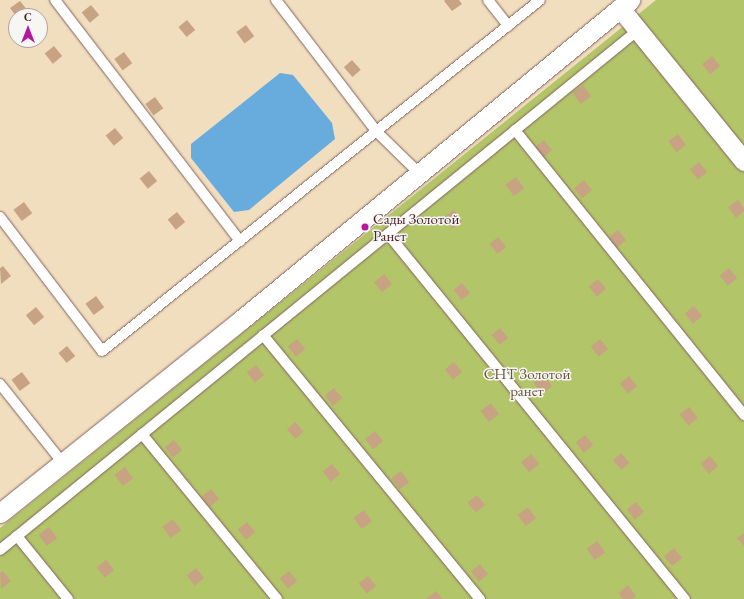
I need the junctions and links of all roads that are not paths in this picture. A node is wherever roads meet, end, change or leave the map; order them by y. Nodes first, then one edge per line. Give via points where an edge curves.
1 (56, 0) edge
2 (276, 0) edge
3 (488, 0) edge
4 (540, 0) edge
5 (625, 4) edge
6 (508, 26) junction
7 (638, 30) junction
8 (515, 130) junction
9 (377, 132) junction
10 (744, 161) edge
11 (418, 172) junction
12 (0, 217) edge
13 (388, 234) junction
14 (240, 241) junction
15 (263, 335) junction
16 (0, 384) edge
17 (744, 415) edge
18 (142, 434) junction
19 (62, 462) junction
20 (0, 513) edge
21 (16, 536) junction
22 (0, 550) edge
23 (68, 599) edge
24 (277, 599) edge
25 (480, 599) edge
26 (685, 599) edge

1 - 14 lane
2 - 9 lane
3 - 6 lane
4 - 6 lane
5 - 7 street
5 - 11 street
6 - 9 lane
7 - 8 lane
7 - 10 street
8 - 13 lane
8 - 17 lane
9 - 11 lane
9 - 14 lane
11 - 19 street via 241,320
12 - 14 lane via 102,351
13 - 15 lane
13 - 26 lane
15 - 18 lane
15 - 25 lane
16 - 19 lane
18 - 21 lane
18 - 24 lane
19 - 20 street
21 - 22 lane
21 - 23 lane

